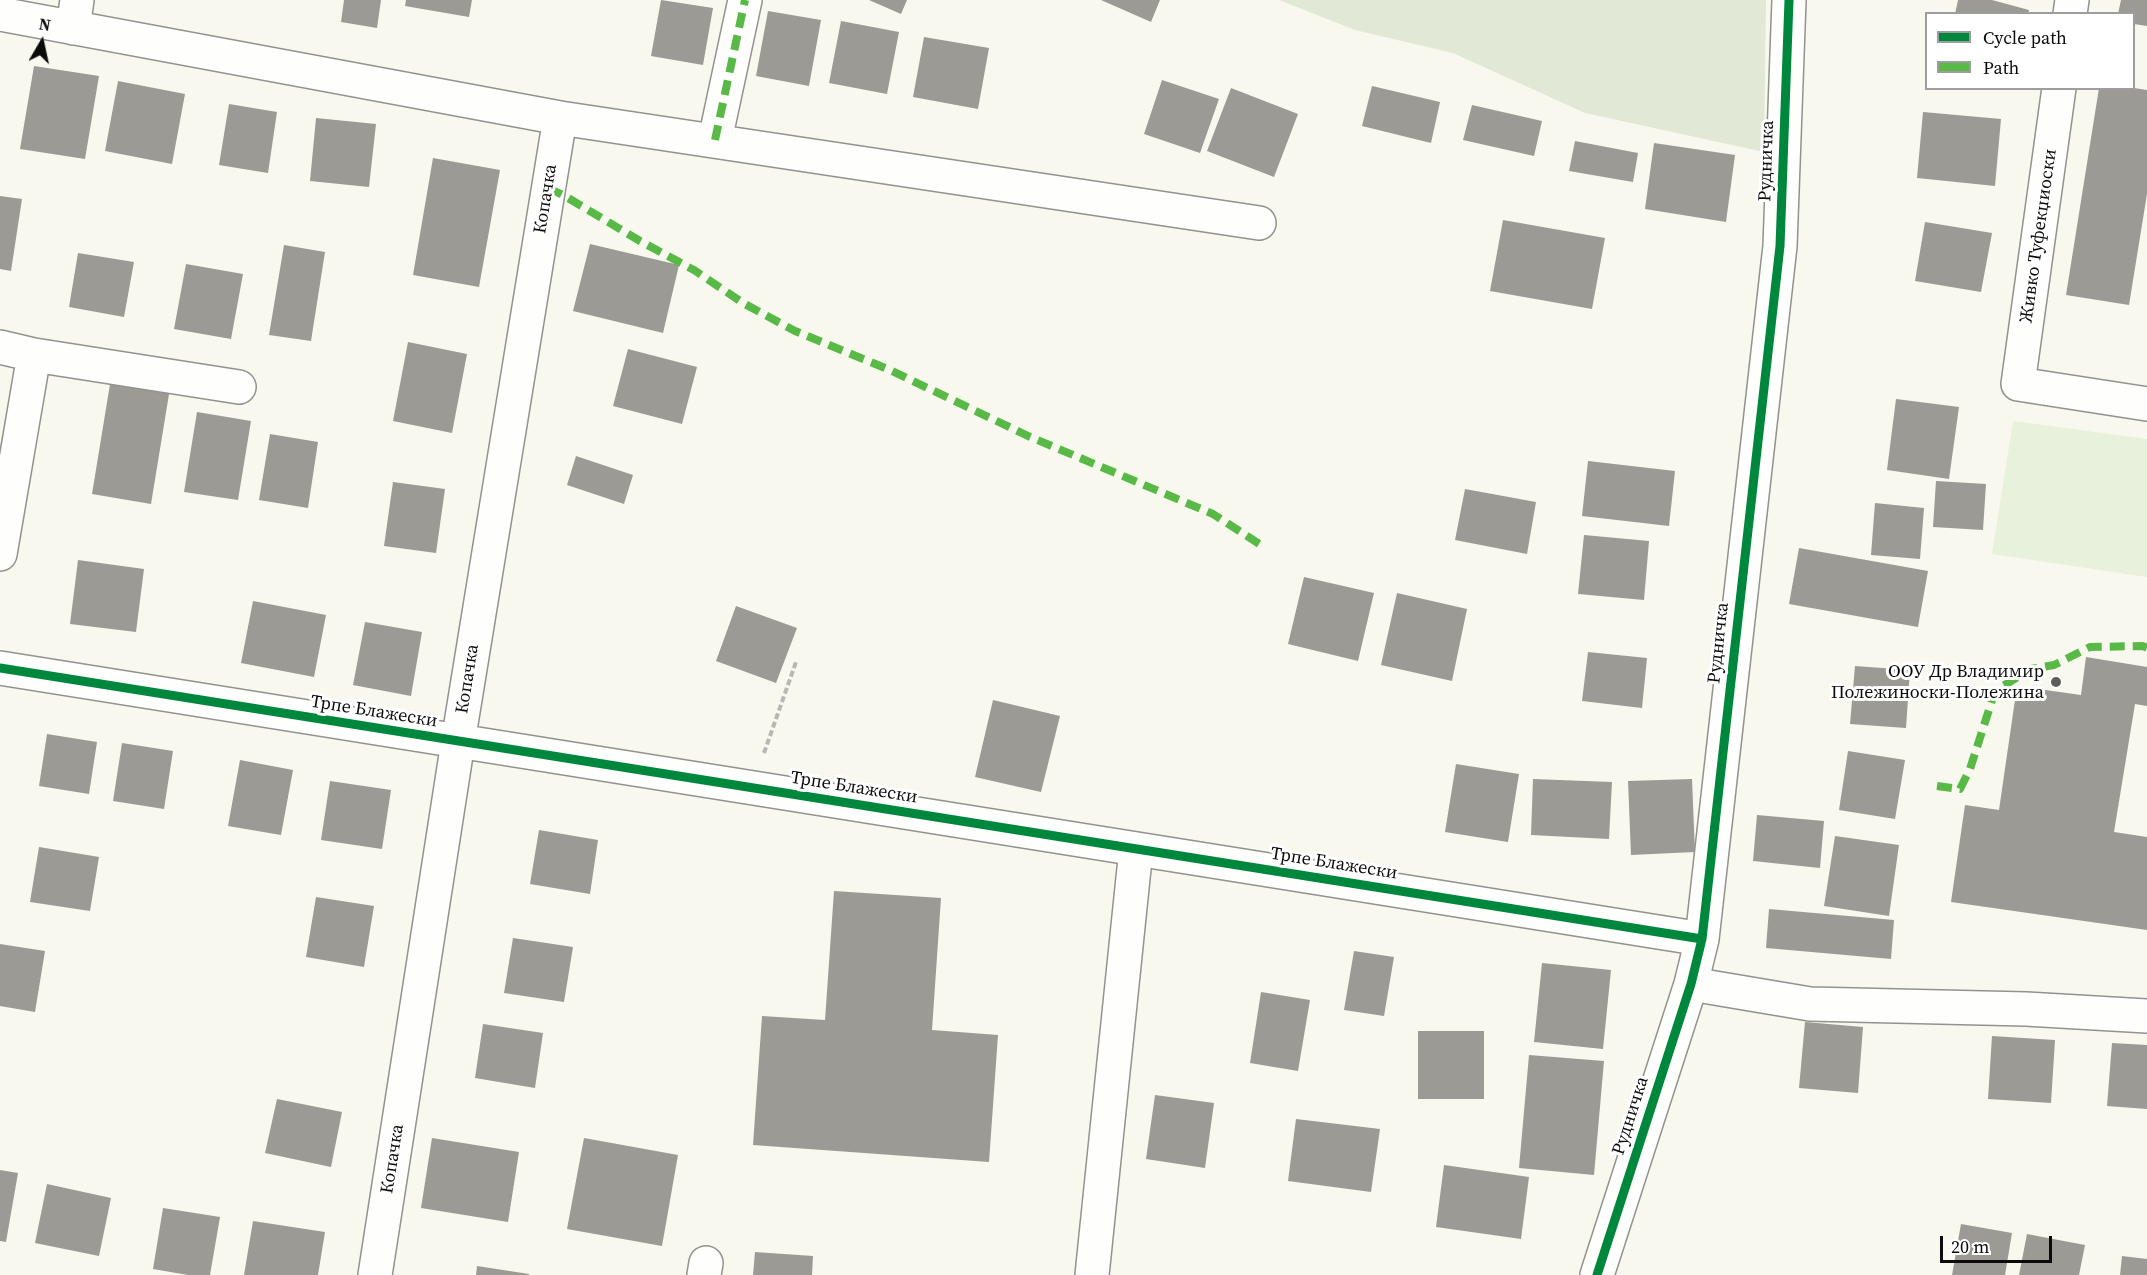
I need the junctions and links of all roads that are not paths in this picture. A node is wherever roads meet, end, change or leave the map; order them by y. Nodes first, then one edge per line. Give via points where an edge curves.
1 (745, 0) edge
2 (1789, 0) edge
3 (0, 14) edge
4 (75, 14) edge
5 (2059, 90) edge
6 (560, 118) junction
7 (715, 140) junction
8 (1259, 223) dead end
9 (0, 347) edge
10 (34, 355) junction
11 (239, 387) dead end
12 (2147, 404) edge
13 (0, 554) edge
14 (0, 668) edge
15 (458, 742) junction
16 (1136, 849) junction
17 (1702, 939) junction
18 (1690, 984) junction
19 (2147, 1016) edge
20 (375, 1275) edge
21 (1092, 1275) edge
22 (1597, 1275) edge

1 - 7 street
2 - 17 street, Рудничка via 1780,246
3 - 4 street
4 - 6 street
5 - 12 street, Живко Туфекџиоски via 2018,384
6 - 7 street
6 - 15 street, Копачка
7 - 8 street
9 - 10 street
10 - 11 street
10 - 13 street
14 - 15 street, Трпе Блажески
15 - 16 street, Трпе Блажески
15 - 20 street, Копачка
16 - 17 street, Трпе Блажески
16 - 21 street
17 - 18 street, Рудничка
18 - 19 street via 1810,1004
18 - 22 street, Рудничка

